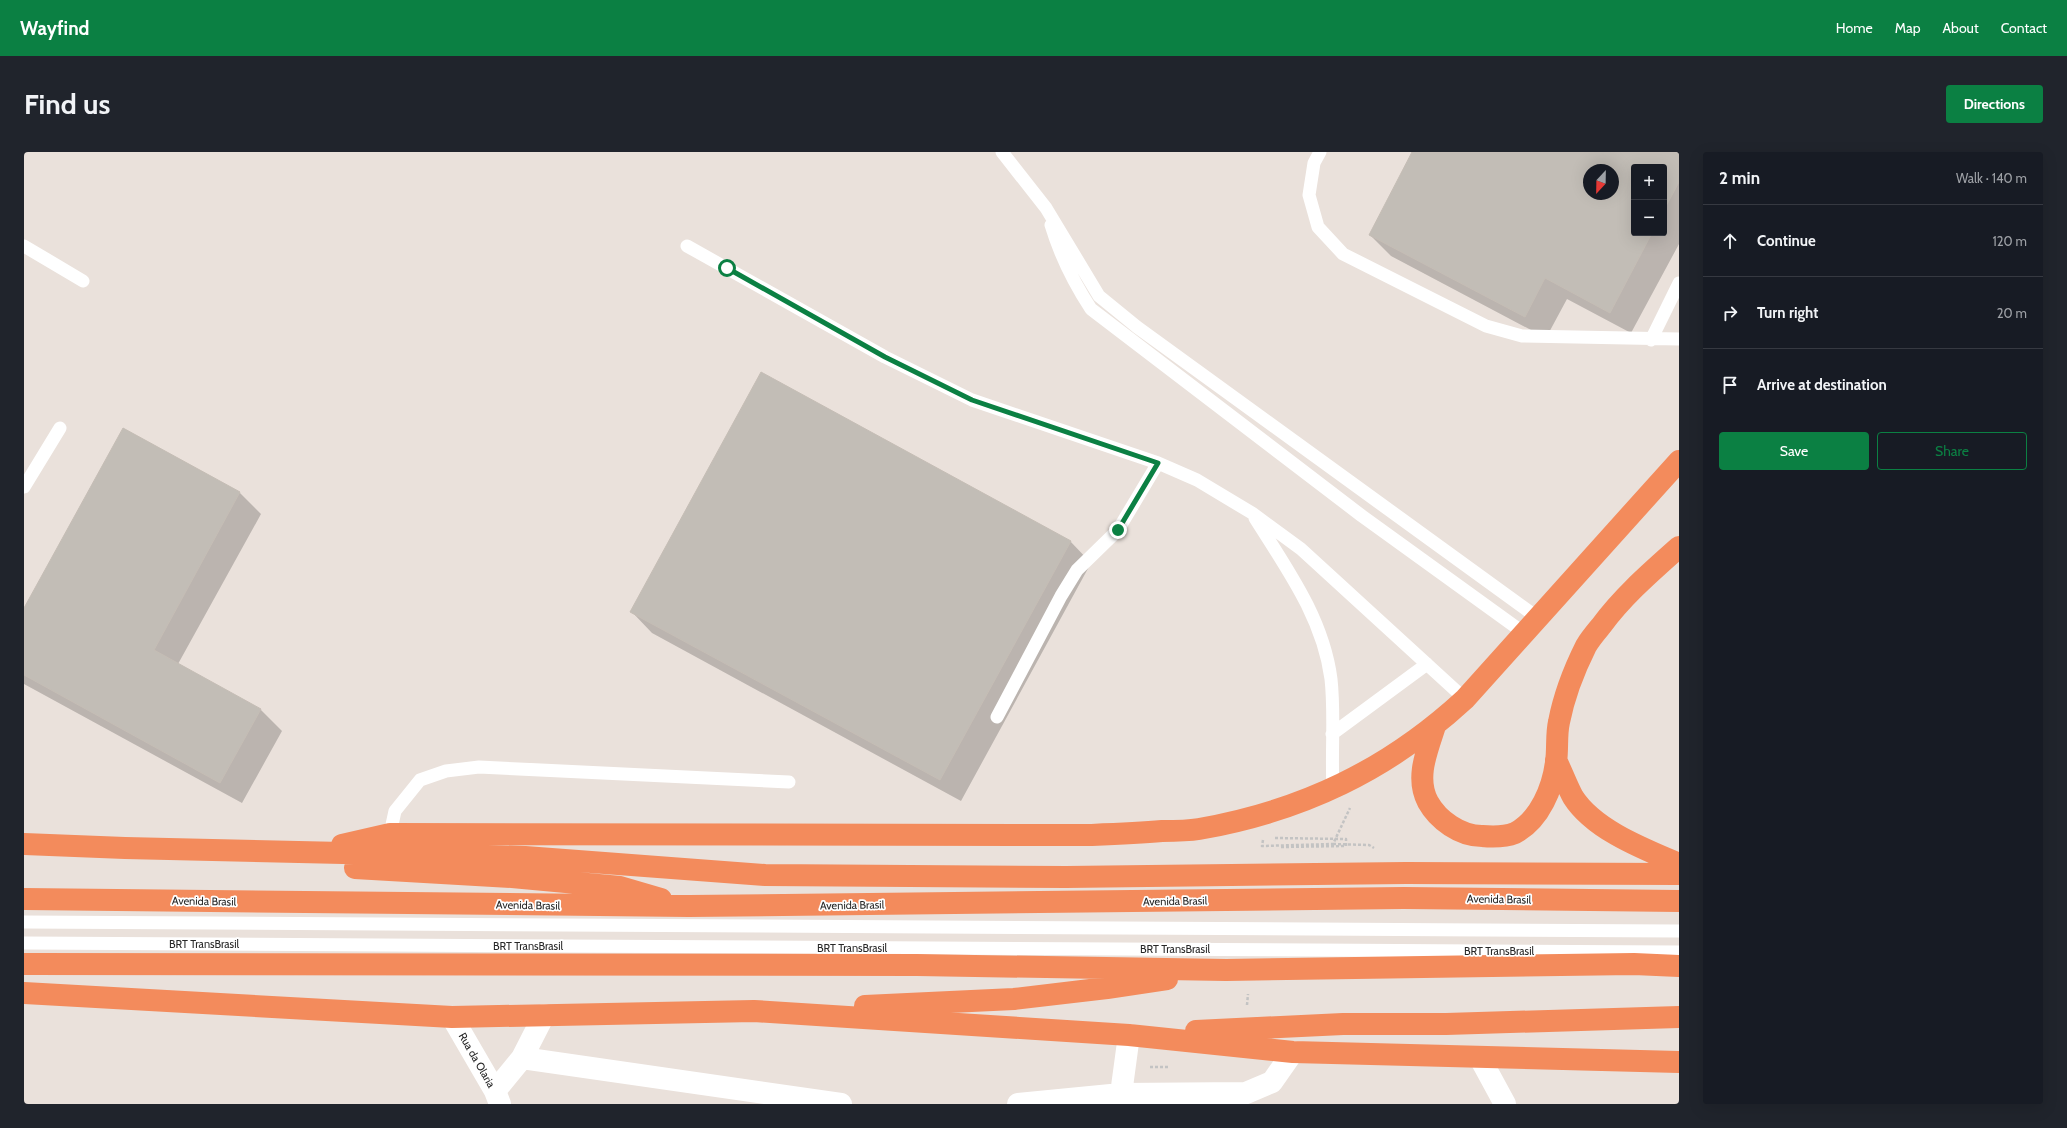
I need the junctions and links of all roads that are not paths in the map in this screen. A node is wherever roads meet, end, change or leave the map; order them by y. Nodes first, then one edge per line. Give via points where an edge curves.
1 (1002, 152) edge
2 (1320, 152) edge
3 (1046, 208) junction
4 (24, 246) edge
5 (687, 246) dead end
6 (83, 281) dead end
7 (1679, 283) edge
8 (1679, 339) edge
9 (1651, 340) junction
10 (60, 428) dead end
11 (1679, 461) edge
12 (1158, 463) junction
13 (24, 487) edge
14 (1252, 513) junction
15 (1679, 546) edge
16 (1531, 626) junction
17 (1428, 664) junction
18 (1465, 698) junction
19 (997, 717) dead end
20 (1435, 726) junction
21 (1332, 734) junction
22 (1556, 760) junction
23 (789, 782) dead end
24 (1333, 788) junction
25 (390, 834) junction
26 (24, 844) edge
27 (125, 848) junction
28 (312, 853) junction
29 (1679, 864) edge
30 (1679, 874) edge
31 (24, 899) edge
32 (1679, 901) edge
33 (689, 906) junction
34 (24, 922) edge
35 (1679, 931) edge
36 (24, 943) edge
37 (1679, 952) edge
38 (24, 964) edge
39 (1679, 966) edge
40 (1226, 970) junction
41 (34, 993) edge
42 (24, 1003) edge
43 (754, 1011) junction
44 (544, 1015) junction
45 (452, 1017) junction
46 (1679, 1017) edge
47 (1129, 1035) junction
48 (1293, 1052) junction
49 (522, 1058) junction
50 (1480, 1058) junction
51 (1679, 1062) edge
52 (1121, 1094) junction
53 (497, 1098) edge
54 (841, 1104) edge
55 (1018, 1104) edge
56 (1505, 1104) edge

1 - 3 lane
2 - 9 lane via 1314,162 1309,195 1318,227 1343,254 1493,328 1522,336
3 - 16 lane via 1099,296
3 - 16 lane via 1064,260 1091,309 1362,516
4 - 6 lane
5 - 12 lane via 885,357 972,400
7 - 9 lane
8 - 9 lane
10 - 13 lane
11 - 16 highway
12 - 14 lane via 1197,480
12 - 19 lane via 1118,530 1077,570
14 - 17 lane via 1301,549
14 - 21 lane via 1306,599 1322,638 1331,678
15 - 22 highway via 1618,604 1587,644 1567,688 1558,724
16 - 18 highway
17 - 18 lane
17 - 21 lane
18 - 20 highway
20 - 22 highway via 1424,761 1421,784 1428,802 1439,817 1456,829 1478,836 1498,837 1515,832 1529,821 1549,790
20 - 24 highway via 1395,755
21 - 24 lane
22 - 29 highway via 1574,798 1596,822 1641,848
23 - 25 lane via 479,767 446,771 420,780 395,811
24 - 25 highway via 1267,814 1197,829 1089,836
25 - 28 highway
26 - 27 highway
27 - 28 highway
27 - 33 highway via 198,859 512,877 620,887
28 - 30 highway via 525,857 765,875 1066,877 1406,873
31 - 33 highway, Avenida Brasil
32 - 33 highway, Avenida Brasil via 1404,898
34 - 35 lane, BRT TransBrasil
36 - 37 lane, BRT TransBrasil
38 - 40 highway via 917,965
39 - 40 highway via 1634,964
40 - 43 highway via 1014,999
41 - 42 street
41 - 45 highway
43 - 44 highway
43 - 47 highway
44 - 45 highway
44 - 49 street
45 - 53 street, Rua da Olaria
46 - 47 highway via 1446,1024 1343,1024
47 - 48 highway
47 - 52 street
48 - 50 highway
48 - 52 street via 1272,1082 1246,1093
49 - 53 street
49 - 54 street
50 - 51 highway
50 - 56 street
52 - 55 street

